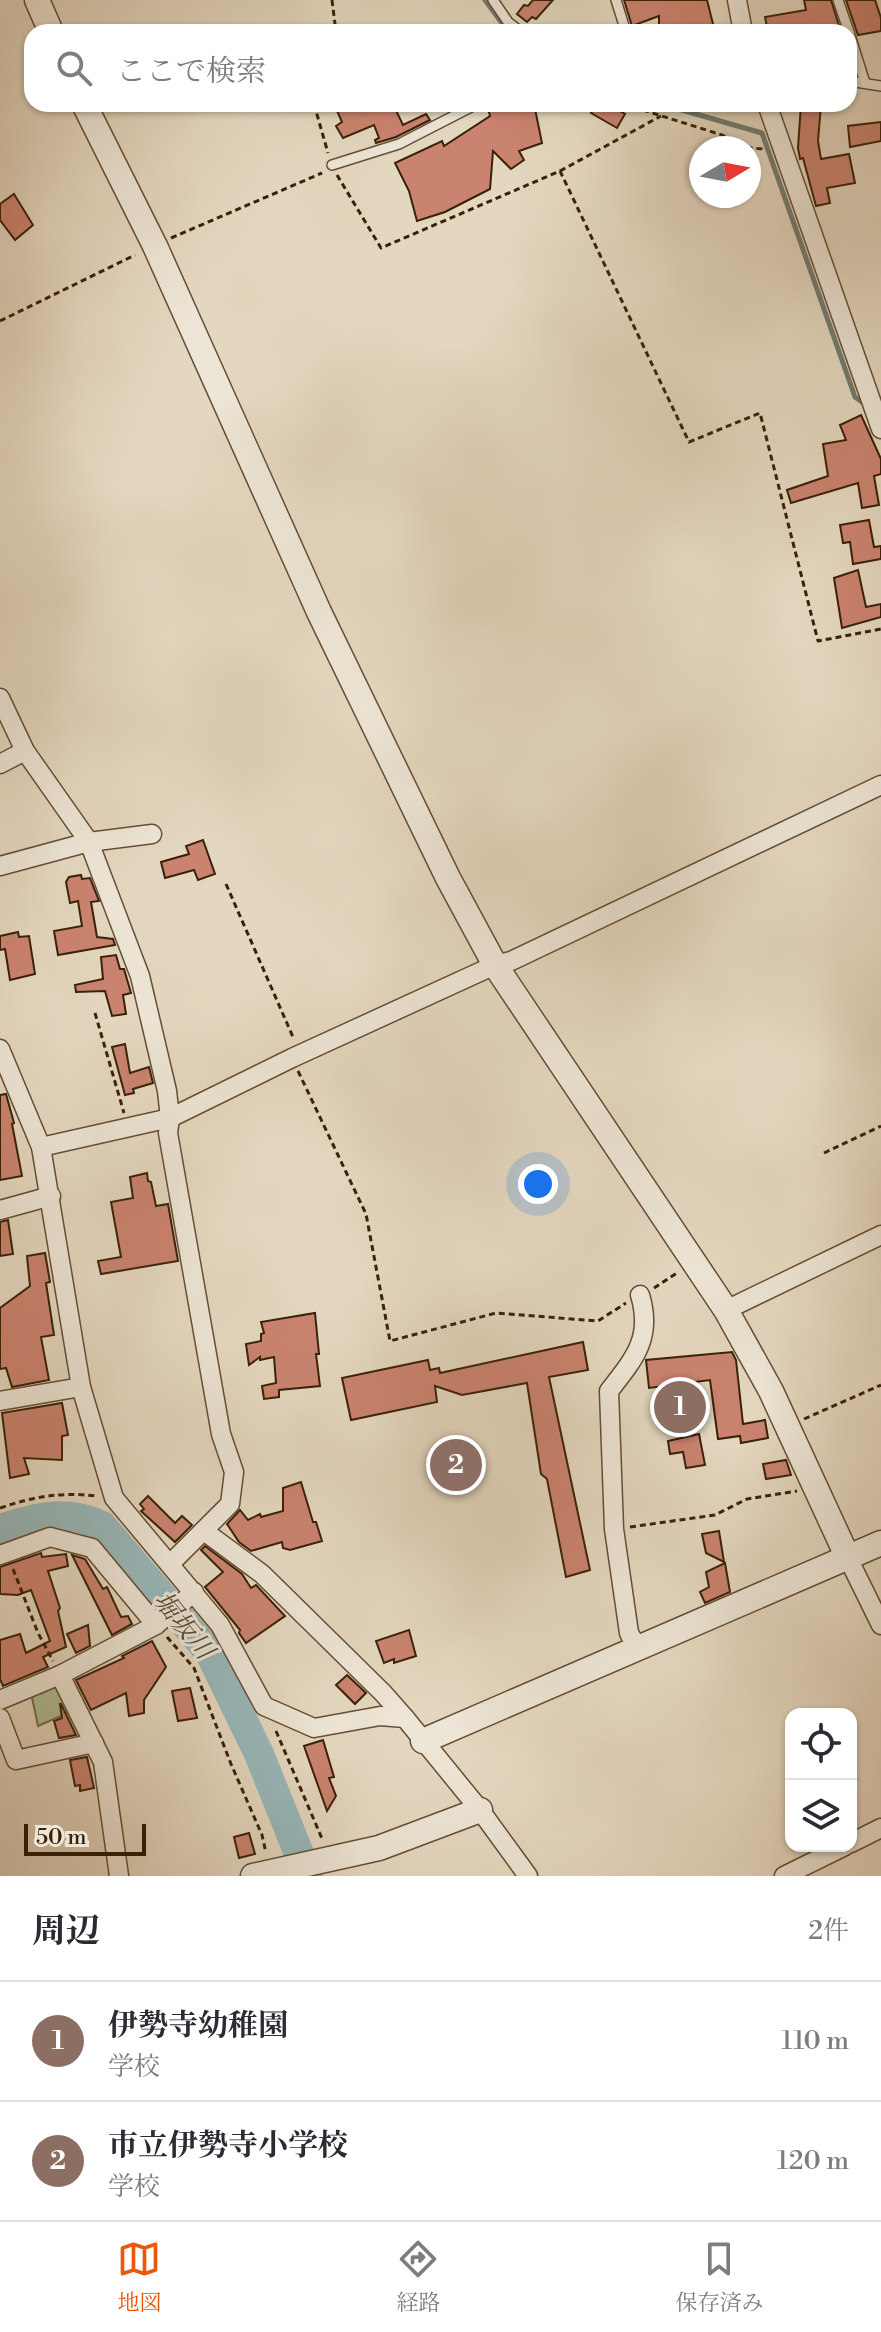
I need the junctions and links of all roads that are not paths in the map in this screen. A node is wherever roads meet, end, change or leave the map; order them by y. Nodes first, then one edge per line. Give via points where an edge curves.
1 (37, 0) edge
2 (493, 0) edge
3 (616, 0) edge
4 (737, 0) edge
5 (838, 0) edge
6 (48, 24) edge
7 (511, 24) edge
8 (624, 24) edge
9 (742, 24) edge
10 (846, 24) edge
11 (857, 58) edge
12 (857, 82) edge
13 (865, 83) junction
14 (881, 86) edge
15 (88, 112) edge
16 (461, 112) edge
17 (770, 112) edge
18 (332, 165) road end
19 (877, 410) edge
20 (0, 698) edge
21 (25, 751) junction
22 (0, 764) edge
23 (881, 785) edge
24 (152, 834) dead end
25 (89, 842) junction
26 (0, 866) edge
27 (495, 965) junction
28 (0, 1050) edge
29 (170, 1118) junction
30 (41, 1147) junction
31 (51, 1196) junction
32 (0, 1210) edge
33 (881, 1235) edge
34 (640, 1295) road end
35 (726, 1310) junction
36 (81, 1387) junction
37 (0, 1401) edge
38 (204, 1531) junction
39 (881, 1543) edge
40 (848, 1558) junction
41 (5, 1559) edge
42 (170, 1564) junction
43 (190, 1595) junction
44 (159, 1623) junction
45 (881, 1625) edge
46 (638, 1649) junction
47 (60, 1675) junction
48 (0, 1700) edge
49 (0, 1718) edge
50 (405, 1718) junction
51 (423, 1741) junction
52 (94, 1743) junction
53 (480, 1810) junction
54 (881, 1828) edge
55 (857, 1840) edge
56 (833, 1852) edge
57 (267, 1873) edge
58 (119, 1876) edge
59 (528, 1876) edge
60 (784, 1876) edge

1 - 6 street
2 - 7 lane
3 - 8 lane
4 - 9 street
5 - 10 lane
11 - 13 lane
12 - 13 lane
13 - 14 lane
15 - 27 street via 155,246 319,612
16 - 18 lane via 399,144
17 - 19 street
20 - 21 street
21 - 22 street
21 - 25 street
23 - 27 street
24 - 25 street
25 - 26 street
25 - 29 street via 140,976
27 - 29 street
27 - 35 street
28 - 30 street
29 - 30 street
29 - 38 street via 168,1133 221,1434 234,1472 230,1504
30 - 31 street
31 - 32 street
31 - 36 street
33 - 35 street
34 - 46 street via 646,1313 638,1354 609,1391 614,1529 629,1633
35 - 40 street via 771,1391
36 - 37 street
36 - 42 street via 114,1498
38 - 42 street
38 - 50 street via 262,1574
39 - 40 street
40 - 45 street
40 - 46 street
41 - 44 street via 50,1537 92,1548
42 - 43 street
43 - 44 street
43 - 50 street via 220,1625 264,1706 314,1728 380,1716
44 - 47 street
46 - 51 street
47 - 48 street
47 - 52 street
49 - 52 street via 16,1760
50 - 51 street
51 - 53 street
52 - 58 street via 103,1762
53 - 57 street via 379,1848
53 - 59 street
54 - 55 street
56 - 60 street

